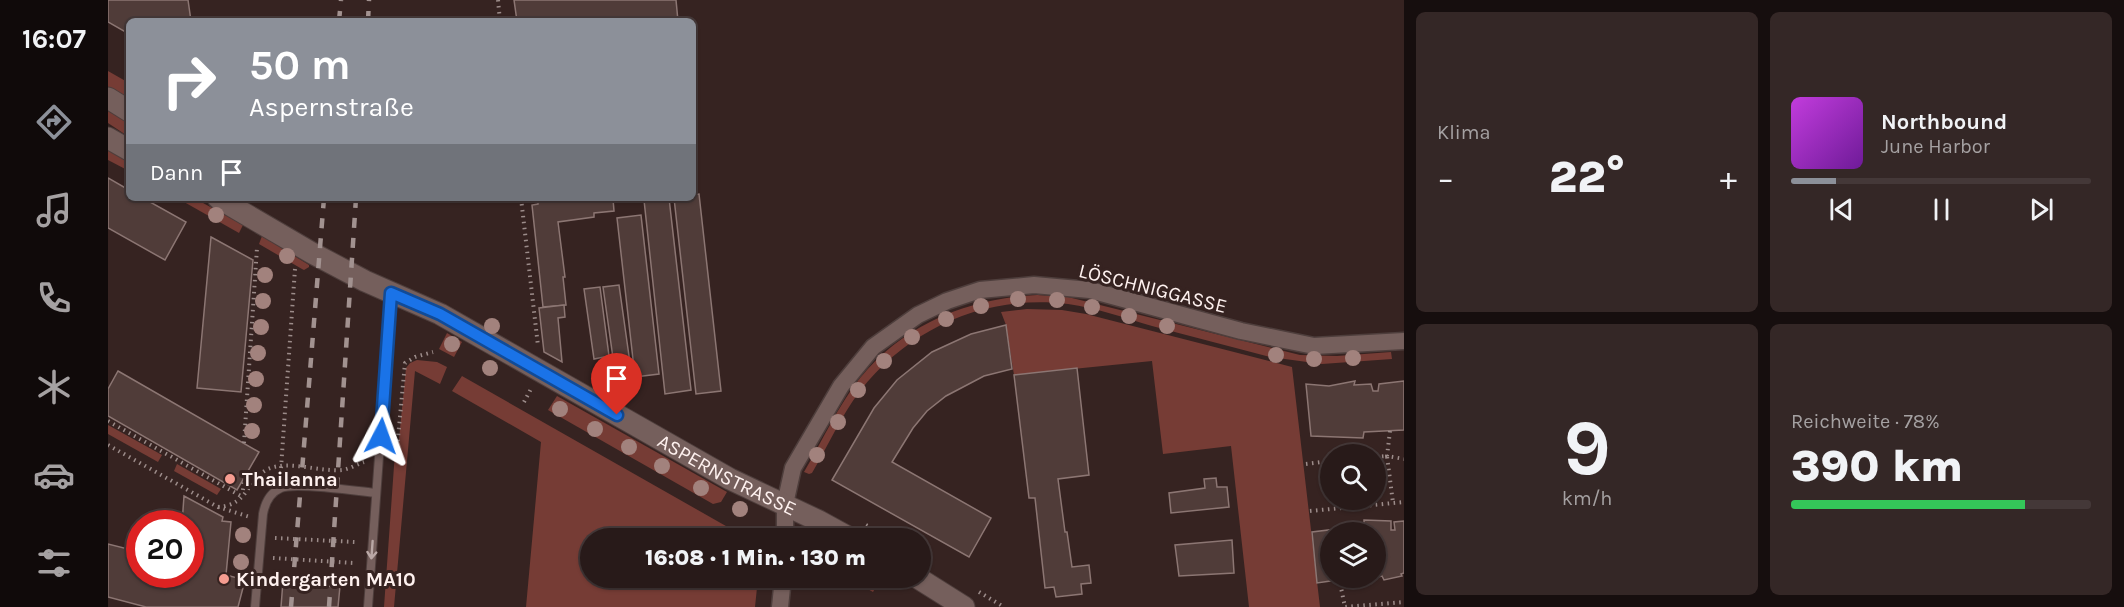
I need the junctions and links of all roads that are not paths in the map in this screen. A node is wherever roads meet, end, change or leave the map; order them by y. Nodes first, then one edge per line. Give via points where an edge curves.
1 (108, 98) edge
2 (126, 109) edge
3 (108, 138) edge
4 (126, 148) edge
5 (225, 201) edge
6 (391, 293) junction
7 (1404, 340) edge
8 (376, 493) junction
9 (785, 504) junction
10 (785, 528) edge
11 (831, 528) edge
12 (931, 586) edge
13 (782, 588) edge
14 (255, 607) edge
15 (368, 607) edge
16 (780, 607) edge
17 (964, 607) edge

1 - 2 street
3 - 4 street
5 - 6 street, ASPERNSTRASSE via 312,253
6 - 8 lane
6 - 9 street, ASPERNSTRASSE via 440,314 730,479
7 - 9 street, LÖSCHNIGGASSE via 1314,346 1090,291 1034,285 980,290 918,315 873,347 841,386 793,468
8 - 14 lane via 293,486 274,492 262,522
8 -> 15 lane
9 - 10 street, LÖSCHNIGGASSE
9 - 11 street, ASPERNSTRASSE
12 - 17 street
13 - 16 street

